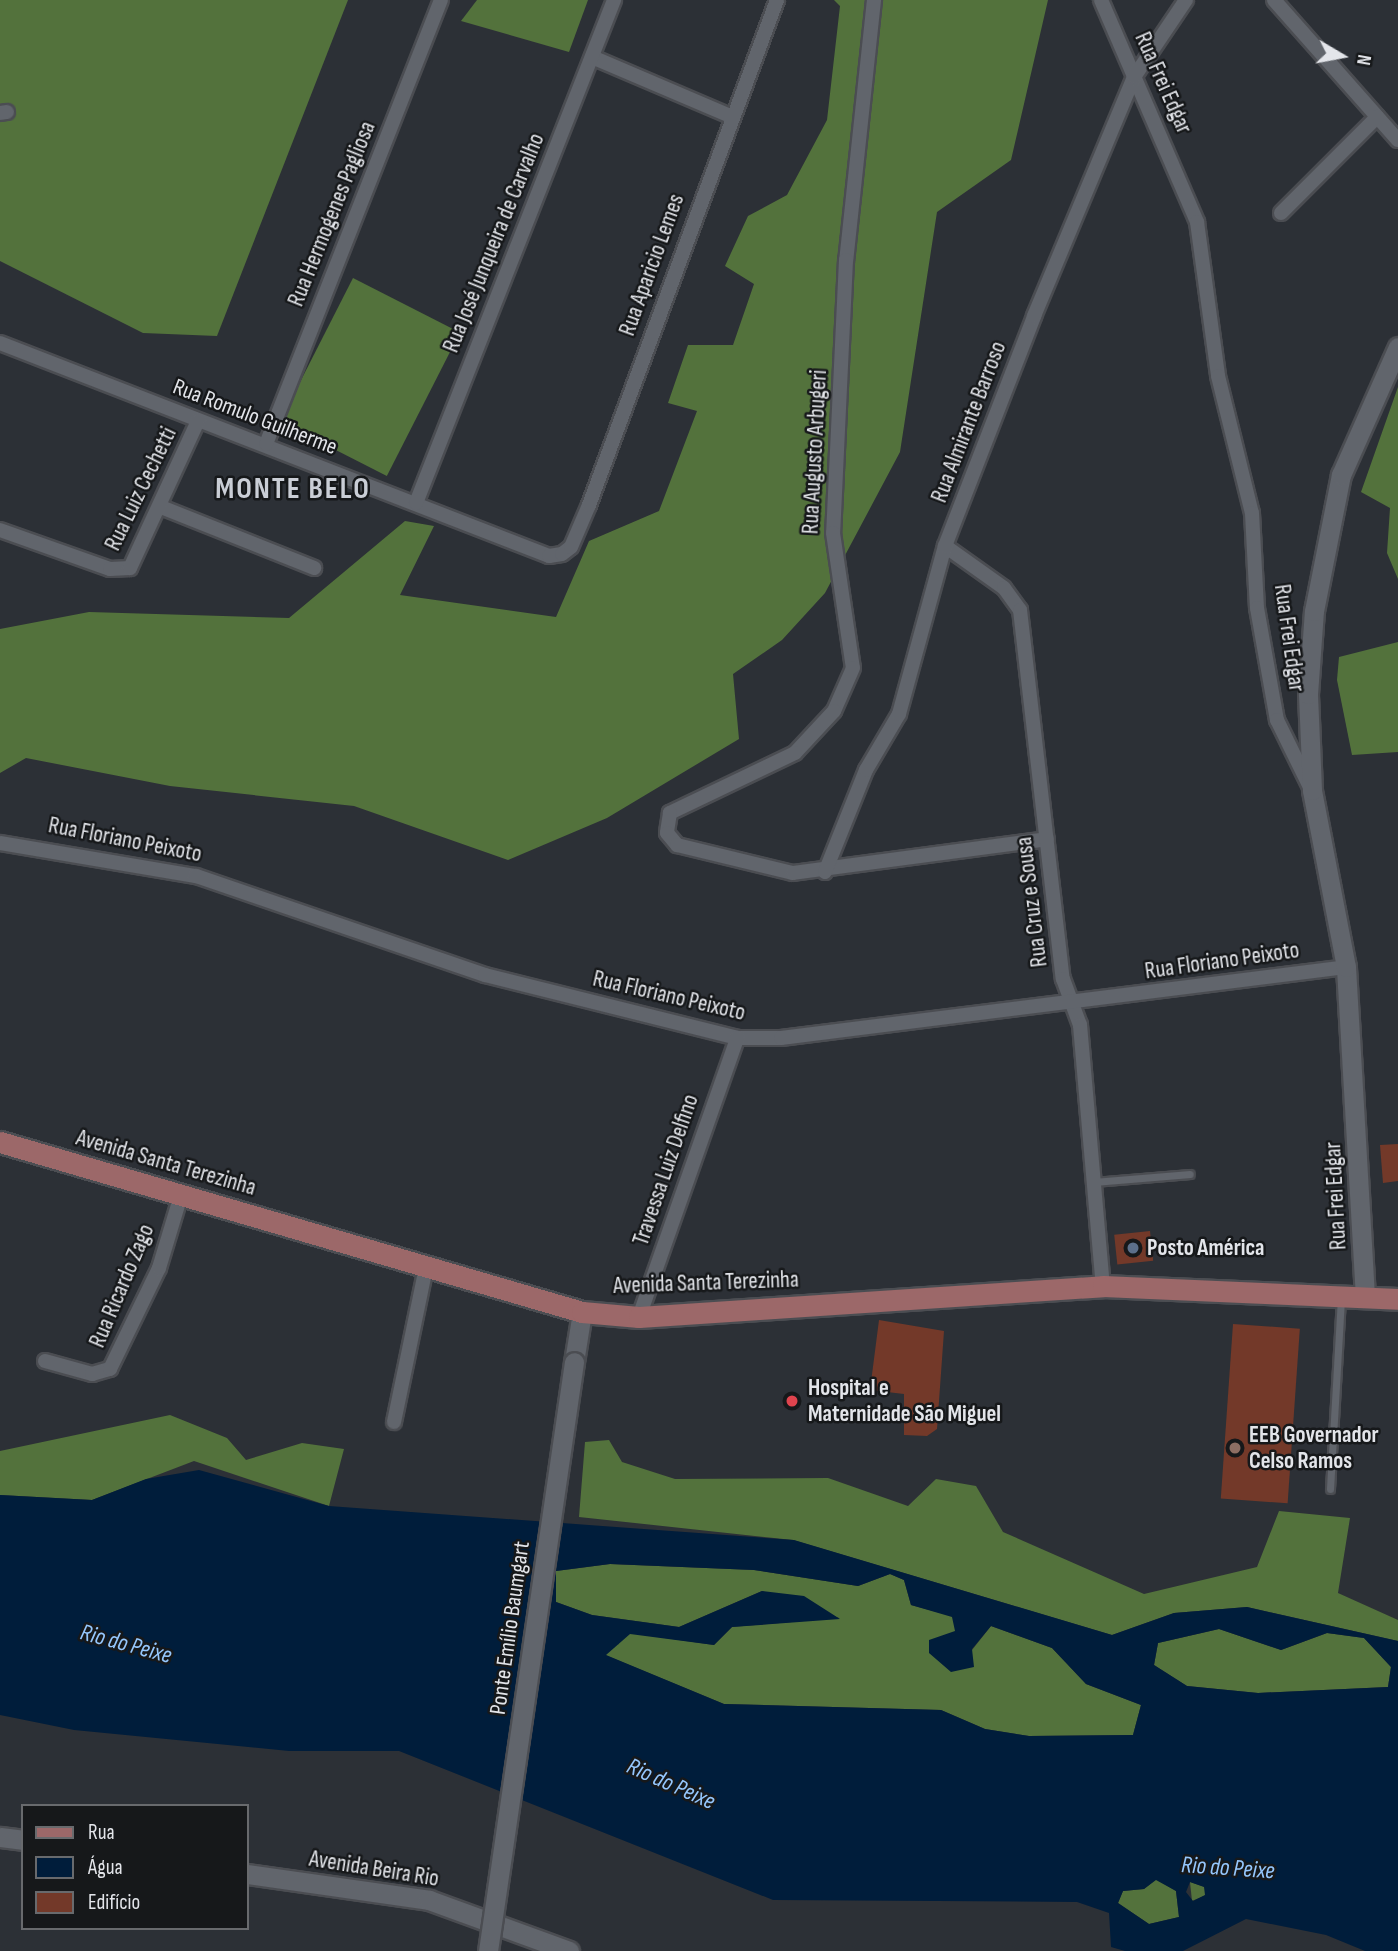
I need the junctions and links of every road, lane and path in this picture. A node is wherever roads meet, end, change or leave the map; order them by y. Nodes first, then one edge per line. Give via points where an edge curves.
1 (441, 0) edge
2 (614, 0) edge
3 (777, 0) edge
4 (874, 0) edge
5 (1101, 0) edge
6 (1186, 0) edge
7 (1274, 0) edge
8 (592, 57) junction
9 (1134, 77) junction
10 (730, 116) junction
11 (1377, 117) junction
12 (1398, 140) edge
13 (1281, 213) dead end
14 (0, 343) edge
15 (1398, 347) edge
16 (198, 421) junction
17 (265, 444) junction
18 (416, 503) junction
19 (161, 507) junction
20 (0, 530) edge
21 (944, 546) junction
22 (571, 547) joint
23 (314, 568) dead end
24 (1312, 790) junction
25 (1048, 839) junction
26 (0, 843) edge
27 (825, 872) junction
28 (1346, 967) junction
29 (1070, 1004) junction
30 (737, 1038) junction
31 (0, 1142) edge
32 (1190, 1174) dead end
33 (1094, 1182) junction
34 (181, 1195) junction
35 (426, 1268) junction
36 (1103, 1286) junction
37 (1342, 1295) junction
38 (1365, 1297) junction
39 (1397, 1298) edge
40 (582, 1312) junction
41 (639, 1317) junction
42 (45, 1361) dead end
43 (394, 1422) dead end
44 (1330, 1489) dead end
45 (0, 1837) edge
46 (21, 1840) edge
47 (248, 1874) edge
48 (488, 1951) edge
49 (569, 1951) edge

1 - 17 street, Rua Hermogenes Pagliosa
2 - 8 street, Rua José Junqueira de Carvalho
3 - 10 street, Rua Aparicio Lemes
4 - 27 street, Rua Augusto Arbugeri via 846,260 833,533 853,668 834,710 795,753 670,813 666,822 669,840 677,845 793,873
5 - 9 street, Rua Frei Edgar
6 - 9 street, Rua Almirante Barroso
7 - 11 street
8 - 10 street
8 - 18 street, Rua José Junqueira de Carvalho
9 - 21 street, Rua Almirante Barroso
9 - 24 street, Rua Frei Edgar via 1197,222 1207,261 1218,376 1252,513 1257,608 1277,720
10 - 22 street, Rua Aparicio Lemes
11 - 12 street
11 - 13 street
14 - 16 street, Rua Romulo Guilherme
15 - 24 street via 1340,475 1326,537 1308,694
16 - 17 street, Rua Romulo Guilherme
16 - 19 street, Rua Luiz Cechetti
17 - 18 street, Rua Romulo Guilherme
18 - 22 street, Rua Romulo Guilherme via 549,556
19 - 20 street, Rua Luiz Cechetti via 136,562 121,571
19 - 23 street
21 - 25 street, Rua Cruz e Sousa via 1004,588 1020,610
21 - 27 street, Rua Almirante Barroso via 899,714 866,771
24 - 28 street, Rua Frei Edgar
25 - 27 street, Rua Augusto Arbugeri
25 - 29 street, Rua Cruz e Sousa
26 - 30 street, Rua Floriano Peixoto via 196,876 485,975
28 - 29 street, Rua Floriano Peixoto
28 - 38 street, Rua Frei Edgar
29 - 30 street, Rua Floriano Peixoto
29 - 33 street, Rua Cruz e Sousa via 1080,1025
30 - 41 street, Travessa Luiz Delfino
31 - 34 main road, Avenida Santa Terezinha
32 - 33 lane
33 - 36 street, Rua Cruz e Sousa
34 - 35 main road, Avenida Santa Terezinha
34 - 42 street, Rua Ricardo Zago via 159,1268 110,1369 92,1374
35 - 40 main road, Avenida Santa Terezinha
35 - 43 street
36 - 37 main road, Avenida Santa Terezinha
36 - 41 main road, Avenida Santa Terezinha
37 - 38 main road, Avenida Santa Terezinha
37 - 44 lane
38 - 39 main road, Avenida Santa Terezinha
40 - 41 main road, Avenida Santa Terezinha
40 - 48 street, Ponte Emílio Baumgart, bridge
45 - 46 street
47 - 49 street, Avenida Beira Rio via 429,1900

